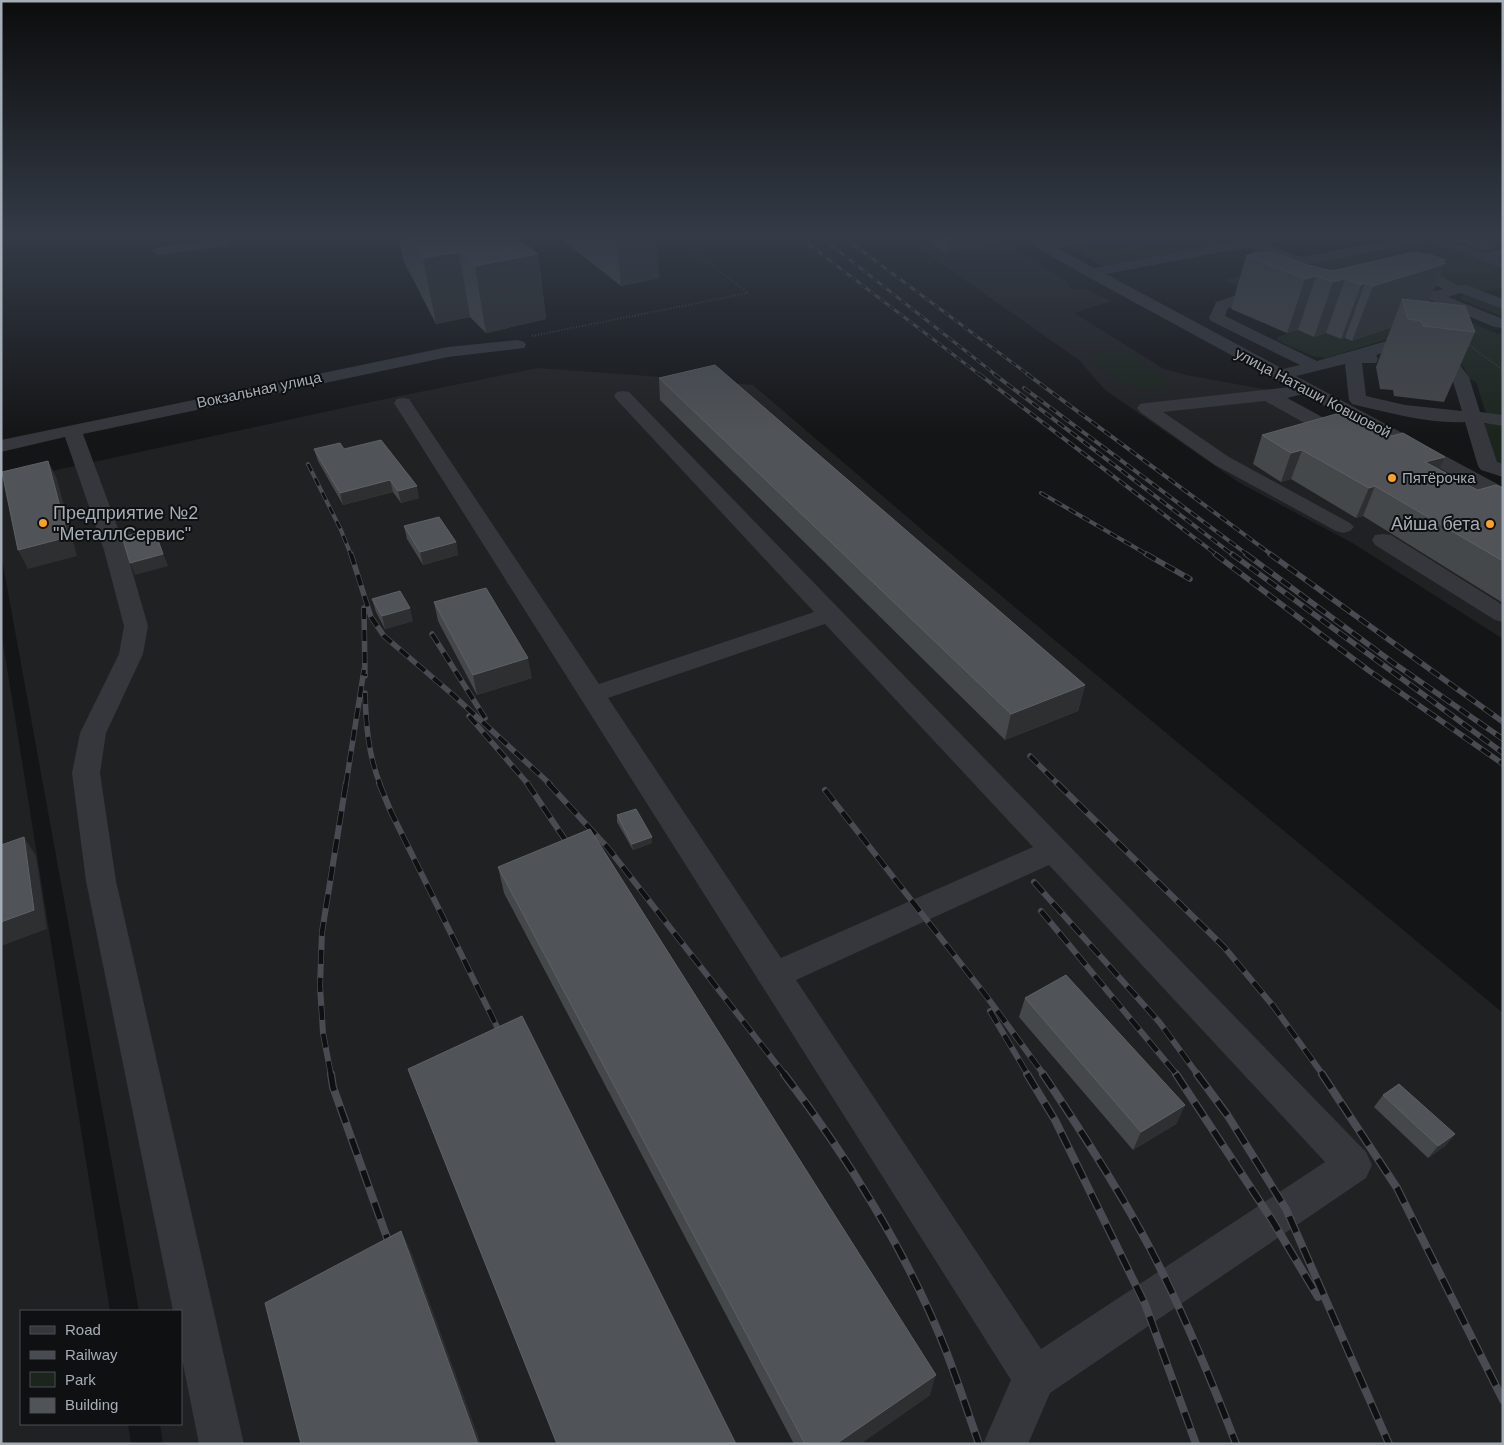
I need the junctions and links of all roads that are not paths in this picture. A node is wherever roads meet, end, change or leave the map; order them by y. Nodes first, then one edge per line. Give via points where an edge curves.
1 (1141, 300) edge
2 (1236, 300) edge
3 (1263, 300) edge
4 (1429, 300) edge
5 (1437, 300) edge
6 (1282, 307) dead end
7 (1500, 324) dead end
8 (1453, 326) edge
9 (1435, 332) dead end
10 (521, 341) road end
11 (1352, 356) junction
12 (1391, 361) dead end
13 (1410, 363) dead end
14 (1313, 366) junction
15 (1280, 375) junction
16 (1304, 388) junction
17 (1268, 395) junction
18 (623, 396) dead end
19 (1358, 400) junction
20 (403, 403) dead end
21 (1339, 407) junction
22 (1473, 416) junction
23 (1503, 421) edge
24 (72, 430) junction
25 (1358, 445) edge
26 (1, 446) edge
27 (1496, 468) edge
28 (1463, 474) junction
29 (1503, 495) edge
30 (1343, 527) dead end
31 (1383, 540) dead end
32 (831, 614) junction
33 (1503, 615) edge
34 (592, 695) junction
35 (1055, 850) junction
36 (773, 976) junction
37 (1035, 1378) junction
38 (222, 1444) edge
39 (1005, 1444) edge

1 - 15 street, улица Наташи Ковшовой
2 - 14 street via 1221,305 1217,318
3 - 6 street
4 - 8 street via 1450,316 1456,326
5 - 7 street
9 - 11 street
10 - 24 street, Вокзальная улица via 448,352
11 - 12 street
11 - 14 street
11 - 19 street
13 - 22 street via 1453,368 1460,377
14 - 15 street
15 - 16 street, улица Наташи Ковшовой
16 - 17 street
16 - 21 street, улица Наташи Ковшовой
17 - 25 street
17 - 30 street via 1146,408 1222,461
18 - 32 street
19 - 21 street
19 - 22 street via 1414,412
20 - 34 street
21 - 28 street, улица Наташи Ковшовой
22 - 23 street
22 - 27 street
24 - 26 street, Вокзальная улица
24 - 38 street via 115,550 136,626 130,654 93,733 86,773 101,881
27 - 28 street
28 - 29 street, улица Наташи Ковшовой
31 - 33 street
32 - 34 lane
32 - 35 street
34 - 36 street
35 - 36 street
35 - 37 street via 1353,1165
36 - 37 street
37 - 39 street

